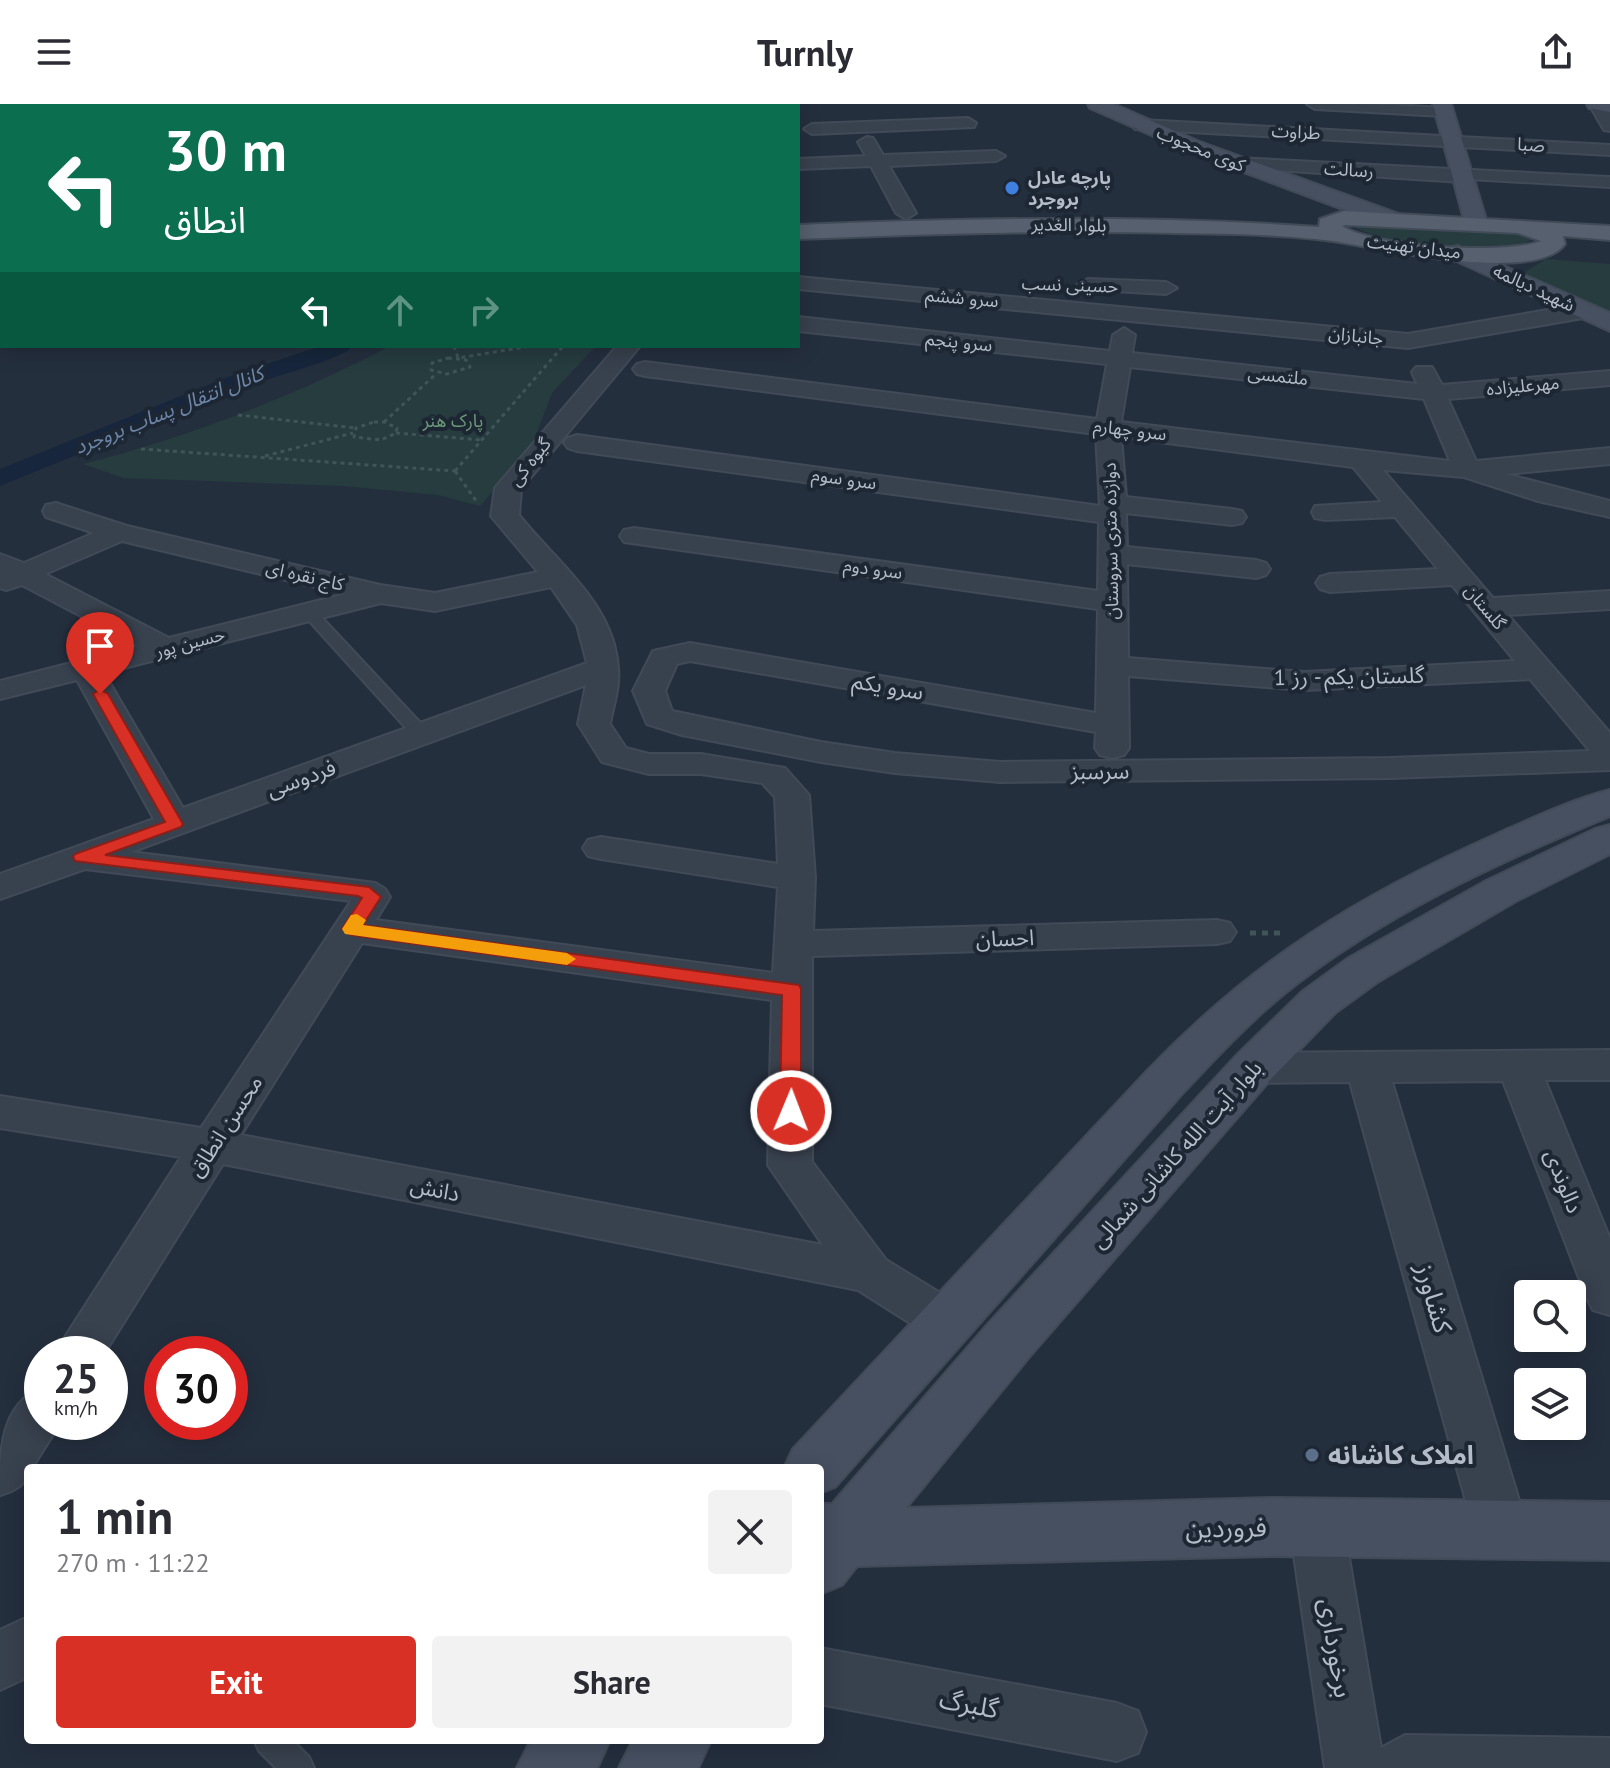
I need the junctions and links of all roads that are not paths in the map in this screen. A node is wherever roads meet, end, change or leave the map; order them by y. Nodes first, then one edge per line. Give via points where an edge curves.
1 (1097, 104) edge
2 (1315, 104) edge
3 (1597, 104) edge
4 (1610, 106) edge
5 (1443, 108) edge
6 (968, 123) dead end
7 (1141, 125) junction
8 (1610, 126) edge
9 (859, 127) junction
10 (812, 129) dead end
11 (1452, 140) junction
12 (1610, 150) edge
13 (996, 156) dead end
14 (877, 160) junction
15 (1235, 163) junction
16 (800, 164) edge
17 (1462, 175) junction
18 (1610, 182) edge
19 (1308, 190) junction
20 (906, 213) junction
21 (800, 218) edge
22 (1393, 220) junction
23 (1476, 223) junction
24 (1340, 224) junction
25 (1516, 226) junction
26 (800, 232) edge
27 (1610, 233) edge
28 (1551, 247) junction
29 (1610, 251) edge
30 (1458, 253) junction
31 (800, 283) edge
32 (1026, 283) dead end
33 (1073, 285) dead end
34 (1166, 288) dead end
35 (878, 290) junction
36 (1583, 311) junction
37 (1127, 313) junction
38 (1610, 323) edge
39 (800, 324) edge
40 (1408, 341) junction
41 (627, 348) edge
42 (1120, 359) junction
43 (645, 369) dead end
44 (1610, 378) edge
45 (1435, 393) junction
46 (1108, 428) junction
47 (577, 443) dead end
48 (1610, 456) edge
49 (1361, 460) junction
50 (1467, 470) junction
51 (1402, 509) junction
52 (1610, 509) edge
53 (1112, 510) junction
54 (56, 511) dead end
55 (1325, 512) dead end
56 (1232, 517) dead end
57 (119, 532) junction
58 (634, 536) dead end
59 (1112, 554) junction
60 (1256, 569) dead end
61 (7, 573) edge
62 (1459, 576) junction
63 (558, 577) junction
64 (1330, 583) dead end
65 (380, 594) junction
66 (1610, 600) edge
67 (1112, 602) junction
68 (1486, 607) junction
69 (308, 611) junction
70 (168, 650) junction
71 (664, 658) joint
72 (1113, 666) junction
73 (86, 668) junction
74 (603, 668) junction
75 (1538, 669) junction
76 (0, 690) edge
77 (1111, 725) junction
78 (421, 734) junction
79 (1610, 757) edge
80 (780, 759) junction
81 (1113, 771) junction
82 (1610, 802) edge
83 (175, 824) junction
84 (1610, 838) edge
85 (601, 848) dead end
86 (81, 857) junction
87 (797, 878) junction
88 (0, 887) edge
89 (361, 913) junction
90 (1217, 932) dead end
91 (793, 944) junction
92 (792, 989) junction
93 (1610, 1065) edge
94 (1518, 1066) junction
95 (1367, 1067) junction
96 (1253, 1068) junction
97 (0, 1112) edge
98 (212, 1146) junction
99 (869, 1273) junction
100 (1610, 1296) edge
101 (946, 1321) junction
102 (90, 1336) edge
103 (24, 1436) edge
104 (818, 1464) edge
105 (0, 1472) edge
106 (24, 1476) edge
107 (1317, 1528) junction
108 (1501, 1530) junction
109 (1610, 1531) edge
110 (827, 1543) edge
111 (24, 1647) edge
112 (0, 1662) edge
113 (824, 1677) edge
114 (1117, 1732) dead end
115 (274, 1744) edge
116 (573, 1744) edge
117 (674, 1744) edge
118 (298, 1768) edge
119 (552, 1768) edge
120 (654, 1768) edge
121 (1355, 1768) edge
122 (1403, 1768) edge
123 (1610, 1768) edge

1 - 7 street, کوی محجوب
2 - 5 street
3 - 4 street
3 - 8 street
5 - 11 street
6 - 9 street
7 - 11 street, طراوت
7 - 15 street, کوی محجوب
9 - 10 street
9 - 14 street
11 - 12 street, صبا
11 - 17 street
13 - 14 street
14 - 16 street
14 - 20 street
15 - 17 street, رسالت
15 - 19 street, کوی محجوب
17 - 18 street, رسالت
17 - 23 street
19 - 22 street, کوی محجوب
19 - 24 street
20 - 21 main road, بلوار الغدیر
20 - 24 main road, بلوار الغدیر via 1016,211
22 - 23 main road, میدان تهنیت
22 - 24 main road, میدان تهنیت
23 - 25 main road, میدان تهنیت
24 - 26 main road, بلوار الغدیر via 1287,230 1029,225
24 - 30 main road, میدان تهنیت via 1399,249
25 - 27 main road
25 - 28 main road, میدان تهنیت via 1548,234 1554,241
28 - 29 main road
28 - 30 main road, میدان تهنیت
30 - 36 street, شهید دیالمه
31 - 35 street, سرو ششم
32 - 35 street, حسینی نسب
33 - 34 street, حسینی نسب
35 - 37 street, سرو ششم
36 - 38 street, شهید دیالمه
36 - 40 street, جانبازان
37 - 40 street, جانبازان
37 - 42 street, دوازده متری سروستان
39 - 42 street, سرو پنجم
40 - 45 street
41 - 63 street, گیوه کی via 508,488 505,516
42 - 45 street, ملتمسی
42 - 46 street, دوازده متری سروستان
43 - 46 street, سرو چهارم
44 - 45 street, مهرعلیزاده
45 - 50 street
46 - 49 street, سرو چهارم
46 - 53 street, دوازده متری سروستان
47 - 53 street, سرو سوم
48 - 50 street
49 - 50 street, سرو چهارم
49 - 51 street, گلستان
50 - 52 street, سرو چهارم
51 - 55 street
51 - 62 street, گلستان
53 - 56 street, سرو سوم
53 - 59 street, دوازده متری سروستان
54 - 57 street, کاج نقره ای
57 - 61 street
57 - 65 street, کاج نقره ای
58 - 67 street, سرو دوم
59 - 60 street
59 - 67 street, دوازده متری سروستان
61 - 70 street
62 - 64 street
62 - 68 street, گلستان
63 - 65 street, کاج نقره ای via 435,602
63 - 74 street, گیوه کی via 597,633
65 - 69 street, حسین پور
66 - 68 street
67 - 72 street, دوازده متری سروستان
68 - 75 street, گلستان
69 - 70 street, حسین پور
69 - 78 lane
70 - 73 street, حسین پور
71 - 77 street, سرو یکم via 690,652
71 - 80 street, سرسبز via 649,691 658,717
72 - 75 street, گلستان یکم - رز 1 via 1305,681
72 - 77 street, دوازده متری سروستان
73 - 76 street, حسین پور
73 - 83 street
74 - 78 street, فردوسی
74 - 80 street via 594,724 614,755 649,764
75 - 79 street, گلستان
77 - 81 street, دوازده متری سروستان
78 - 83 street, فردوسی
79 - 81 street, سرسبز via 1390,768
80 - 81 street, سرسبز via 985,771
80 - 87 street, دانش via 792,795
82 - 101 street via 1450,871 1339,934 1256,993
83 - 86 street, فردوسی
84 - 96 street, بلوار آیت الله کاشانی شمالی via 1501,891 1363,970 1319,1002
85 - 87 street
86 - 88 street, فردوسی
86 - 89 street via 362,891
87 - 91 street, دانش
89 - 92 street
89 - 98 street, محسن انطاق
90 - 91 street, احسان
91 - 92 street, دانش
92 - 99 street, دانش via 790,1165
93 - 94 street
94 - 95 street
94 - 100 street, دالوندی
95 - 96 street
95 - 108 street, کشاورز
96 - 110 street, بلوار آیت الله کاشانی شمالی
97 - 98 street, دانش
98 - 99 street, دانش
98 - 102 street, محسن انطاق
99 - 101 street, دانش
101 - 104 street
103 - 105 street
105 - 106 street
107 - 108 street, فروردین
107 - 110 street, فروردین
107 - 121 street, برخورداری
108 - 109 street, فروردین
111 - 112 street
113 - 114 street, گلبرگ
115 - 118 lane
116 - 119 street
117 - 120 street
122 - 123 street

